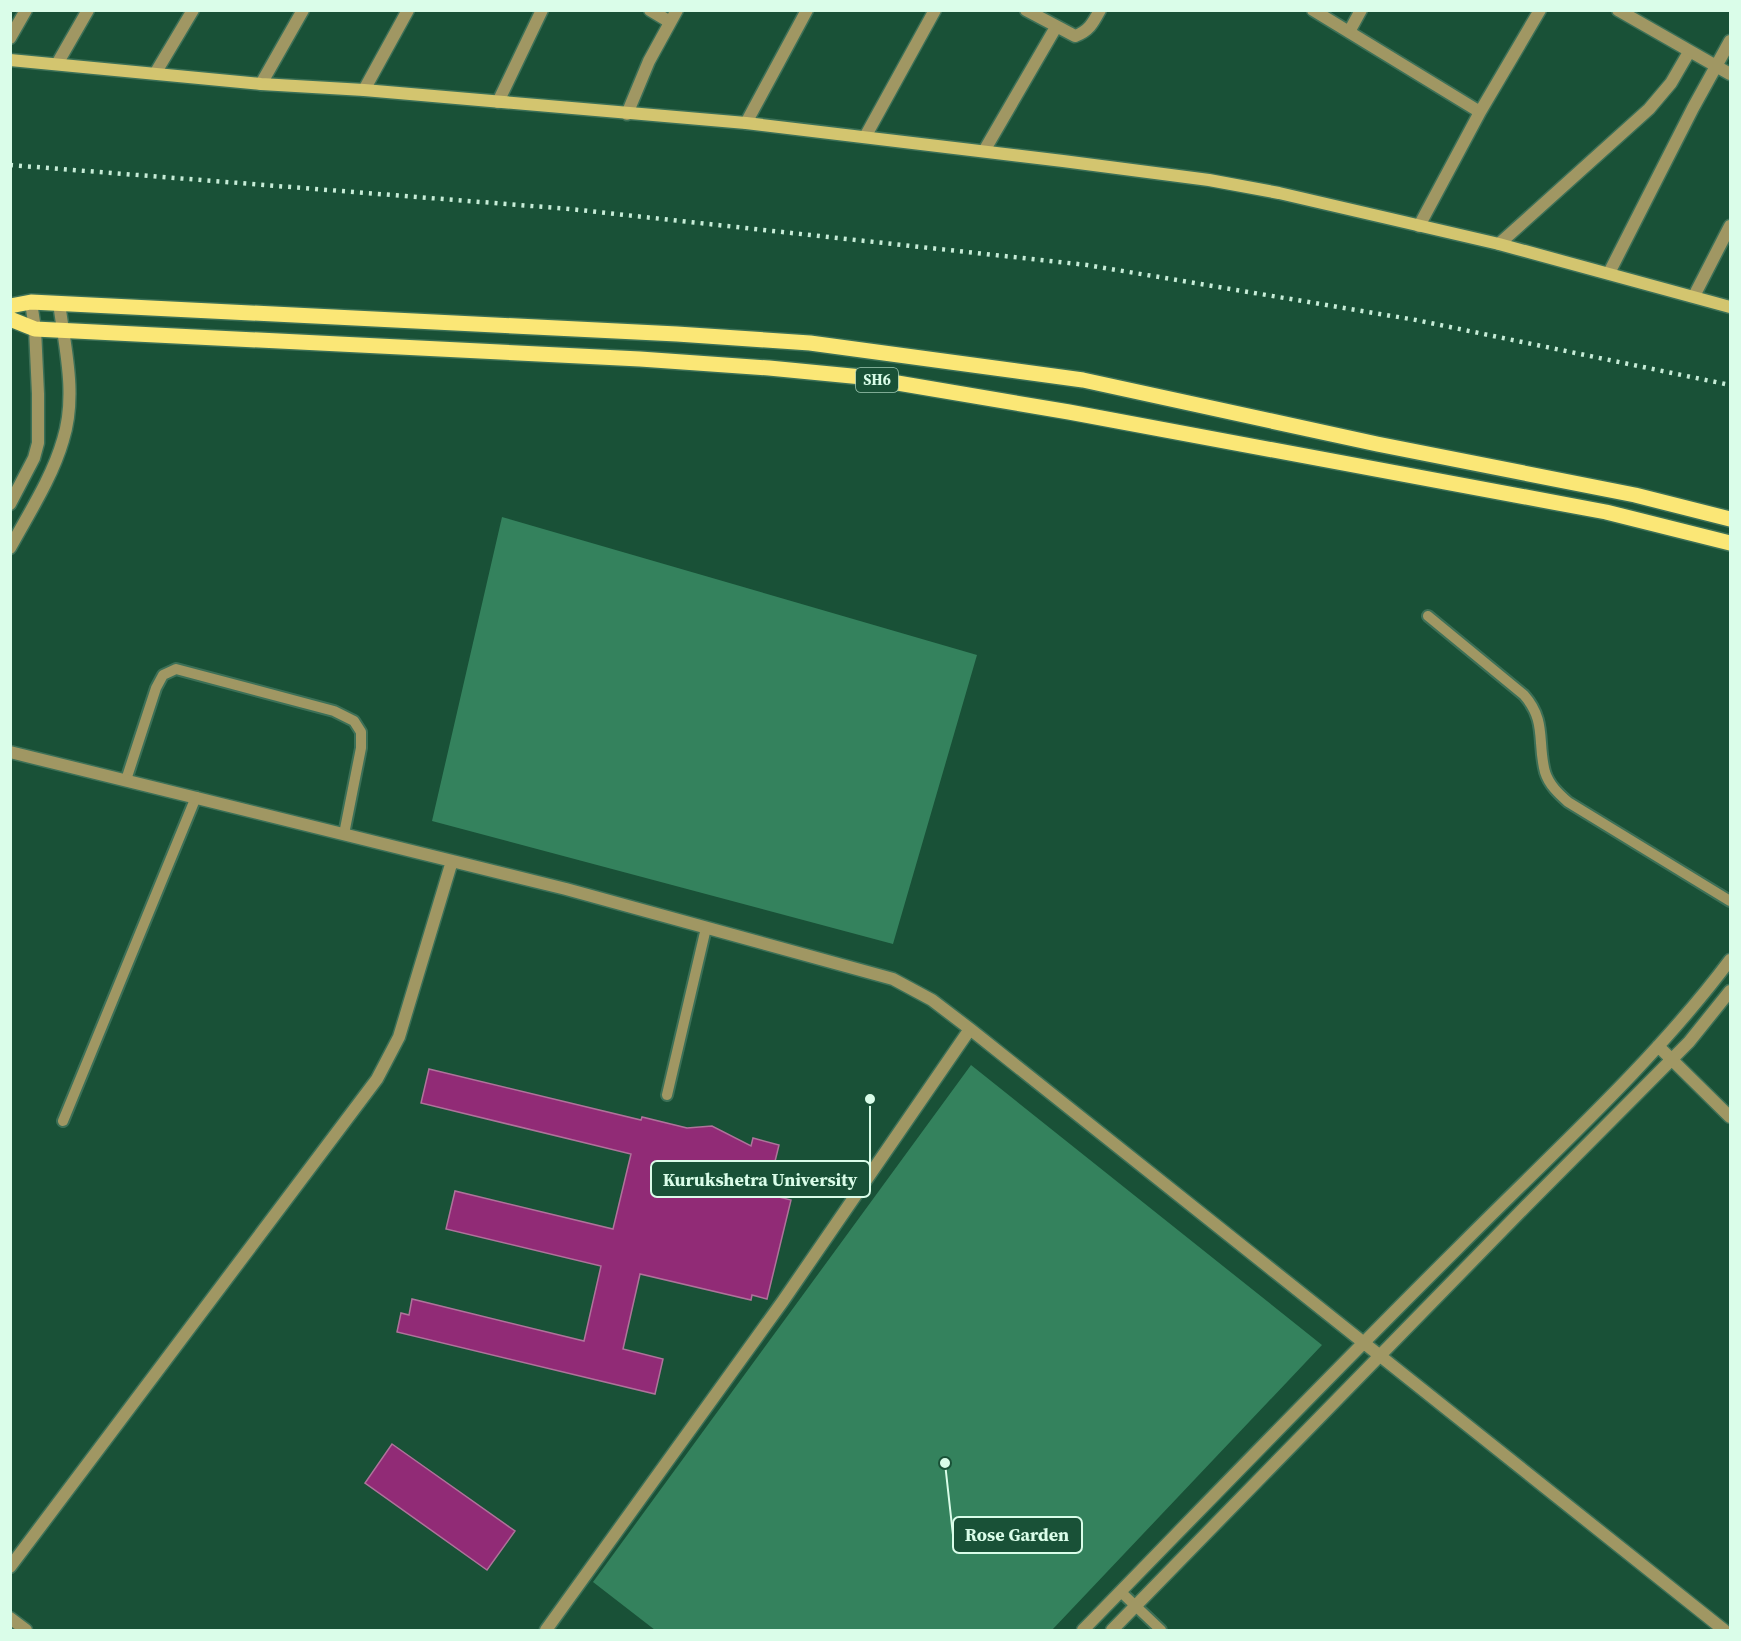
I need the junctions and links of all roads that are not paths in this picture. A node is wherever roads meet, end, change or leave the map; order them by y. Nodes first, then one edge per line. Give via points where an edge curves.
1 (26, 10) edge
2 (88, 10) edge
3 (193, 10) edge
4 (303, 10) edge
5 (408, 10) edge
6 (542, 10) edge
7 (650, 10) edge
8 (677, 10) edge
9 (807, 10) edge
10 (935, 10) edge
11 (1026, 10) edge
12 (1100, 10) edge
13 (1313, 10) edge
14 (1361, 10) edge
15 (1540, 10) edge
16 (1618, 10) edge
17 (670, 22) junction
18 (1056, 27) junction
19 (1349, 32) junction
20 (10, 38) edge
21 (1731, 41) edge
22 (1689, 52) junction
23 (10, 60) edge
24 (57, 64) junction
25 (1716, 66) junction
26 (156, 72) junction
27 (1731, 74) edge
28 (261, 84) junction
29 (364, 90) junction
30 (498, 102) junction
31 (1480, 112) junction
32 (627, 114) junction
33 (746, 123) junction
34 (865, 137) junction
35 (984, 151) junction
36 (1419, 226) junction
37 (1731, 226) edge
38 (1499, 244) junction
39 (1608, 273) junction
40 (1694, 296) junction
41 (32, 302) junction
42 (59, 303) junction
43 (10, 306) edge
44 (1731, 308) edge
45 (10, 320) edge
46 (35, 329) junction
47 (63, 331) junction
48 (10, 504) edge
49 (1731, 519) edge
50 (1731, 543) edge
51 (10, 548) edge
52 (1428, 616) dead end
53 (10, 752) edge
54 (126, 780) junction
55 (196, 797) junction
56 (344, 834) junction
57 (452, 861) junction
58 (1731, 901) edge
59 (706, 928) junction
60 (1731, 960) edge
61 (1731, 992) edge
62 (970, 1029) junction
63 (1658, 1046) junction
64 (1672, 1059) junction
65 (667, 1095) dead end
66 (1731, 1117) edge
67 (63, 1121) dead end
68 (1362, 1343) junction
69 (1380, 1358) junction
70 (10, 1567) edge
71 (1121, 1592) junction
72 (1136, 1606) junction
73 (10, 1618) edge
74 (26, 1630) edge
75 (546, 1630) edge
76 (1083, 1630) edge
77 (1112, 1630) edge
78 (1161, 1630) edge
79 (1724, 1630) edge

1 - 20 street
2 - 24 street
3 - 26 street
4 - 28 street
5 - 29 street
6 - 30 street
7 - 17 street
8 - 17 street
9 - 33 street
10 - 34 street
11 - 18 street
12 - 18 street via 1084,33 1075,36
13 - 19 street
14 - 19 street
15 - 31 street
16 - 22 street
17 - 32 street
18 - 35 street
19 - 31 street
21 - 25 street
22 - 25 street
22 - 38 street via 1657,101
23 - 24 street
24 - 26 street
25 - 27 street
25 - 39 street
26 - 28 street
28 - 29 street
29 - 30 street
30 - 32 street
31 - 36 street
32 - 33 street
33 - 34 street
34 - 35 street
35 - 36 street via 1209,180
36 - 38 street
37 - 40 street
38 - 39 street
39 - 40 street
40 - 44 street
41 - 42 main road, SH6
41 - 43 main road, SH6
41 - 46 street
42 - 47 street
42 - 49 main road, SH6 via 810,343 1083,380 1635,495
45 - 46 main road, SH6
46 - 47 main road, SH6
46 - 48 street via 38,443
47 - 50 main road, SH6 via 640,359 862,377 1583,508
47 - 51 street via 69,393 64,438 55,464
52 - 58 lane via 1534,706 1546,772 1559,794
53 - 54 street
54 - 55 street
54 - 56 lane via 156,688 163,675 176,669 334,711 354,721 361,732 361,748
55 - 56 street
55 - 67 lane
56 - 57 street
57 - 59 street
57 - 70 street via 399,1037 377,1079
59 - 62 street via 893,979 932,1000
59 - 65 lane
60 - 63 street
61 - 64 street
62 - 68 street
62 - 75 street via 783,1301
63 - 64 street
63 - 68 street
64 - 66 street
64 - 69 street
68 - 69 street
68 - 71 street
69 - 72 street
69 - 79 street
71 - 72 lane
71 - 76 street
72 - 77 street
72 - 78 lane
73 - 74 street

